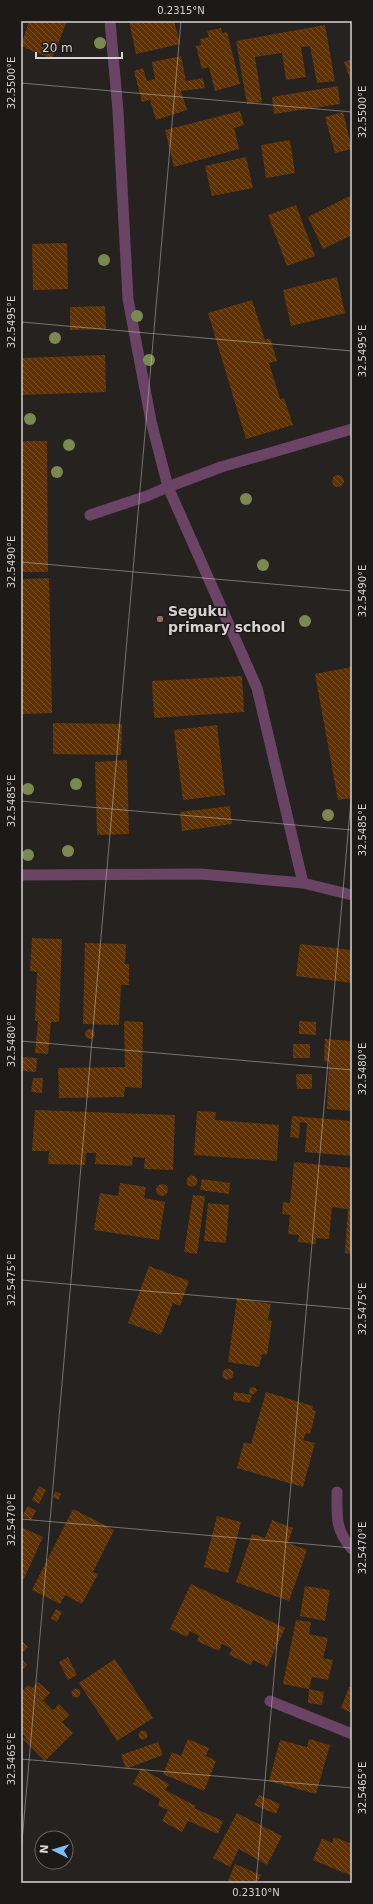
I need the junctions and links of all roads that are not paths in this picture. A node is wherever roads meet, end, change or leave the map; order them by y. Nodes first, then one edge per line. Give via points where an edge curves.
1 (110, 21) edge
2 (352, 429) edge
3 (168, 487) junction
4 (90, 515) dead end
5 (21, 875) edge
6 (303, 883) junction
7 (352, 895) edge
8 (337, 1492) dead end
9 (352, 1549) edge
10 (270, 1701) dead end
11 (352, 1734) edge

1 - 3 street via 118,111 128,299 151,421
2 - 3 street via 221,467
3 - 4 street
3 - 6 street via 257,688
5 - 6 street via 201,874
6 - 7 street
8 - 9 street via 340,1534
10 - 11 street

